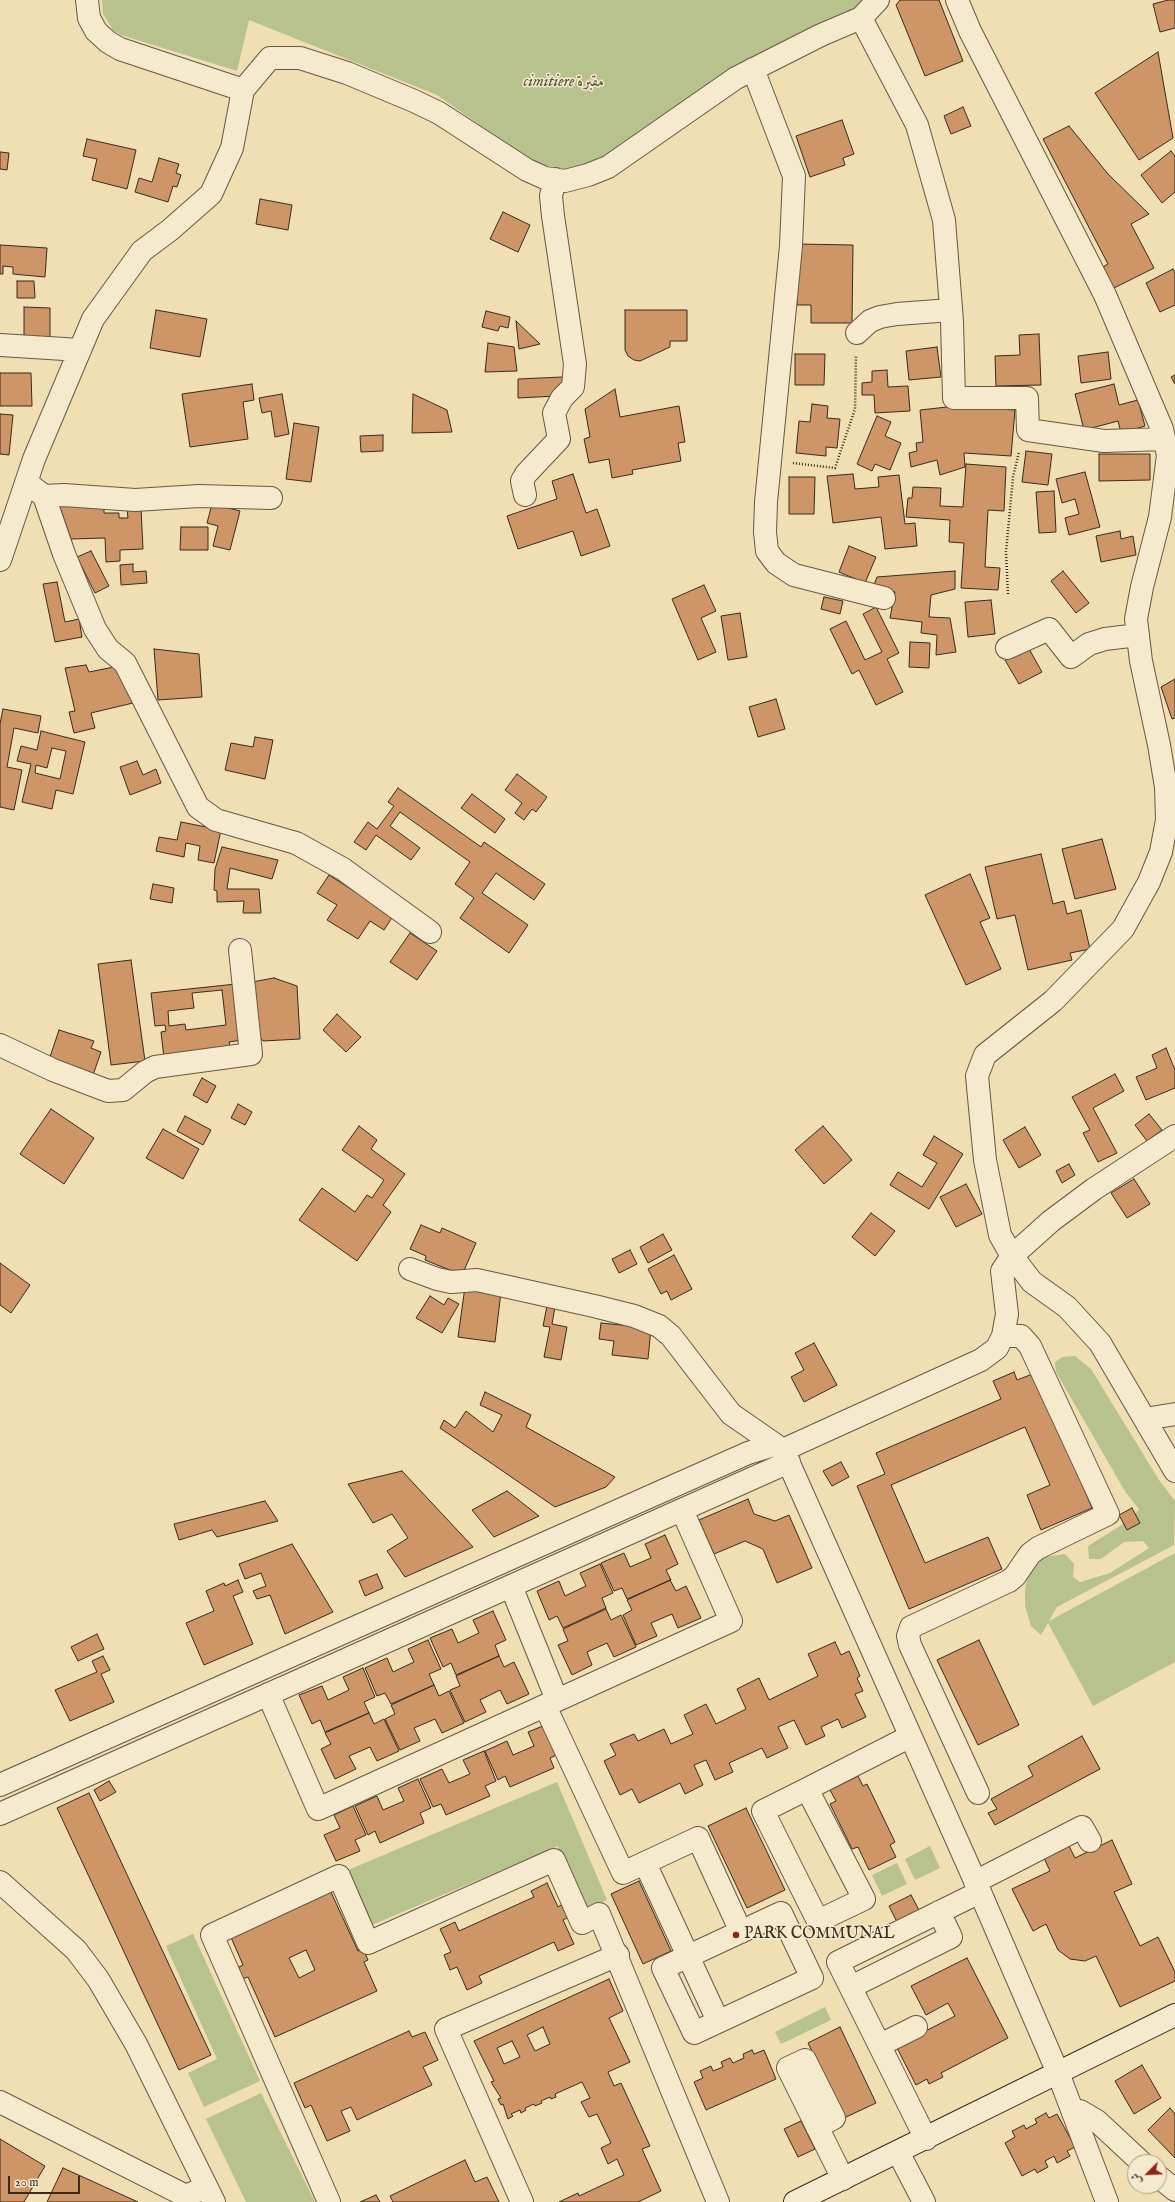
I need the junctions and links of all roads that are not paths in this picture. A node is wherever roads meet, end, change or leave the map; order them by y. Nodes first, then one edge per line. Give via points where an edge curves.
1 (88, 0) edge
2 (878, 0) edge
3 (957, 0) edge
4 (861, 18) junction
5 (754, 69) junction
6 (243, 90) junction
7 (555, 179) junction
8 (951, 310) junction
9 (857, 333) road end
10 (0, 345) edge
11 (80, 350) junction
12 (1164, 439) junction
13 (26, 482) junction
14 (524, 495) dead end
15 (44, 496) junction
16 (271, 498) dead end
17 (0, 560) edge
18 (884, 598) dead end
19 (1138, 635) junction
20 (1007, 648) dead end
21 (430, 932) dead end
22 (240, 950) dead end
23 (0, 1045) edge
24 (1175, 1136) edge
25 (1012, 1256) junction
26 (410, 1269) dead end
27 (1003, 1336) junction
28 (1175, 1414) edge
29 (1145, 1419) junction
30 (782, 1453) junction
31 (1175, 1471) edge
32 (682, 1510) junction
33 (511, 1586) junction
34 (268, 1694) junction
35 (551, 1703) junction
36 (909, 1737) junction
37 (0, 1785) edge
38 (807, 1788) junction
39 (978, 1793) dead end
40 (0, 1814) edge
41 (1090, 1841) dead end
42 (645, 1863) junction
43 (0, 1882) edge
44 (977, 1887) junction
45 (939, 1912) junction
46 (742, 1932) junction
47 (878, 1942) junction
48 (618, 1955) junction
49 (688, 1956) junction
50 (890, 1968) junction
51 (854, 1994) junction
52 (1175, 2014) edge
53 (916, 2027) dead end
54 (880, 2045) junction
55 (1058, 2073) junction
56 (0, 2102) edge
57 (1073, 2113) junction
58 (817, 2127) dead end
59 (926, 2139) junction
60 (898, 2152) junction
61 (1132, 2154) edge
62 (843, 2179) junction
63 (1167, 2184) edge
64 (1175, 2190) edge
65 (210, 2194) edge
66 (184, 2199) edge
67 (329, 2202) edge
68 (522, 2202) edge
69 (718, 2202) edge
70 (795, 2202) edge
71 (924, 2202) edge
72 (1107, 2202) edge

1 - 6 street via 89,18 96,31 120,50
2 - 4 street
3 - 12 street via 970,31 1104,294 1148,392
4 - 5 street
4 - 8 street via 917,125 944,220
5 - 7 street via 690,109 608,167 565,181
5 - 18 street via 794,176 791,246 765,532 767,550 776,563 794,575
6 - 7 street via 270,58 300,58 347,73 427,107 526,170
6 - 11 street via 232,148 211,194 142,251 93,319
7 - 14 street via 551,196 553,216 575,372 573,387 562,398 554,413 558,439 526,474 522,481
8 - 9 street via 880,317 870,321
8 - 12 street via 954,398 1027,398 1028,430 1104,441
10 - 11 street
11 - 13 street
12 - 19 street via 1168,455 1165,485 1160,518 1136,619
13 - 15 street
13 - 17 street
15 - 16 street via 135,500 199,496
15 - 21 street via 64,554 95,629 108,649 125,663 198,807 216,820 296,843 343,869
19 - 20 street via 1104,639 1089,644 1071,657 1049,629
19 - 25 street via 1166,787 1167,820 1161,852 1149,882 1123,928 1053,1001 985,1055 977,1076 985,1160 994,1211 1000,1235
22 - 23 street via 251,1054 155,1067 123,1090 108,1091 53,1070
24 - 25 street via 1094,1189 1051,1221
25 - 27 street via 1002,1271 1007,1314
25 - 29 street via 1032,1282 1067,1307 1100,1343
26 - 30 street via 451,1282 477,1280 586,1304 634,1316 659,1326 671,1336 731,1414
27 - 30 street via 997,1348 981,1360
27 - 39 street via 1021,1336 1030,1346 1108,1514 1038,1548 1030,1554 1009,1582 911,1627 908,1636 910,1644
28 - 29 street
29 - 31 street
30 - 32 street
30 - 36 street
30 - 37 street via 748,1452
32 - 33 street
32 - 35 street via 731,1621
33 - 34 street
33 - 35 street
34 - 35 street via 318,1809
34 - 40 street
35 - 42 street via 623,1873
36 - 38 street
36 - 44 street
38 - 38 street via 763,1811 818,1921 864,1899
41 - 44 street via 1082,1827
42 - 46 street via 698,1838
42 - 49 street
43 - 65 street via 76,1950 98,1979 136,2044
44 - 45 street
44 - 55 street
45 - 47 street
45 - 50 street via 951,1937
46 - 49 street
46 - 49 street via 781,1913 812,1978 718,2021
47 - 50 street
47 - 51 street via 838,1962
48 - 67 street via 600,1914 582,1923 554,1860 368,1943 339,1876 212,1935
48 - 68 street via 446,2029
48 - 69 street
50 - 51 street via 897,1981
51 - 54 street
52 - 55 street
53 - 54 street
54 - 59 street
55 - 57 street
55 - 59 street
56 - 66 street
57 - 61 street via 1080,2112 1097,2121
57 - 72 street
58 - 62 street
59 - 60 street
60 - 62 street
60 - 71 street
62 - 70 street
63 - 64 street
65 - 66 street

